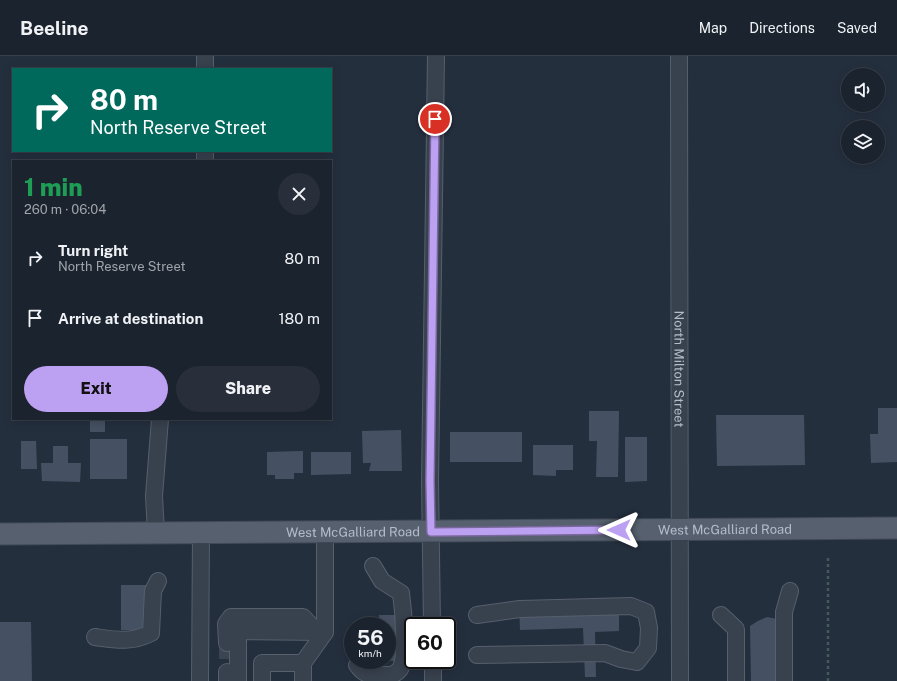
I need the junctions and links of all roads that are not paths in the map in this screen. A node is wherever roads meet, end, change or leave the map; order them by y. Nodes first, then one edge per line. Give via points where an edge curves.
1 (205, 56) edge
2 (436, 56) edge
3 (679, 56) edge
4 (205, 68) edge
5 (160, 420) edge
6 (897, 528) edge
7 (679, 530) junction
8 (325, 532) junction
9 (431, 532) junction
10 (156, 533) junction
11 (201, 533) junction
12 (0, 534) edge
13 (373, 566) dead end
14 (158, 581) dead end
15 (790, 591) dead end
16 (477, 615) dead end
17 (721, 615) dead end
18 (432, 617) edge
19 (320, 631) junction
20 (95, 637) dead end
21 (227, 643) tunnel mouth
22 (477, 655) dead end
23 (303, 663) junction
24 (360, 669) edge
25 (433, 669) edge
26 (231, 678) edge
27 (200, 681) edge
28 (262, 681) edge
29 (304, 681) edge
30 (434, 681) edge
31 (680, 681) edge
32 (736, 681) edge
33 (784, 681) edge

1 - 4 street
2 - 9 street
3 - 7 street, North Milton Street
5 - 10 street via 154,496
6 - 7 main road, West McGalliard Road
7 - 9 main road, West McGalliard Road
7 - 31 street, North Milton Street
8 - 9 main road, West McGalliard Road
8 - 11 main road, West McGalliard Road
8 - 19 street
9 - 18 street
10 - 11 main road, West McGalliard Road
10 - 12 main road, West McGalliard Road
11 - 27 street
13 - 24 street via 382,581 400,593 404,617 404,658 400,669 390,676 369,675
14 - 20 street via 153,591 151,633 141,638 120,641
15 - 33 street via 784,612
16 - 22 street via 520,609 631,606 646,612 649,628 648,648 637,662 605,653
17 - 32 street via 736,629
19 - 21 street via 302,617 231,617 226,624
19 - 23 street
19 - 26 street via 238,631
23 - 28 street via 262,663
23 - 29 street
25 - 30 street

